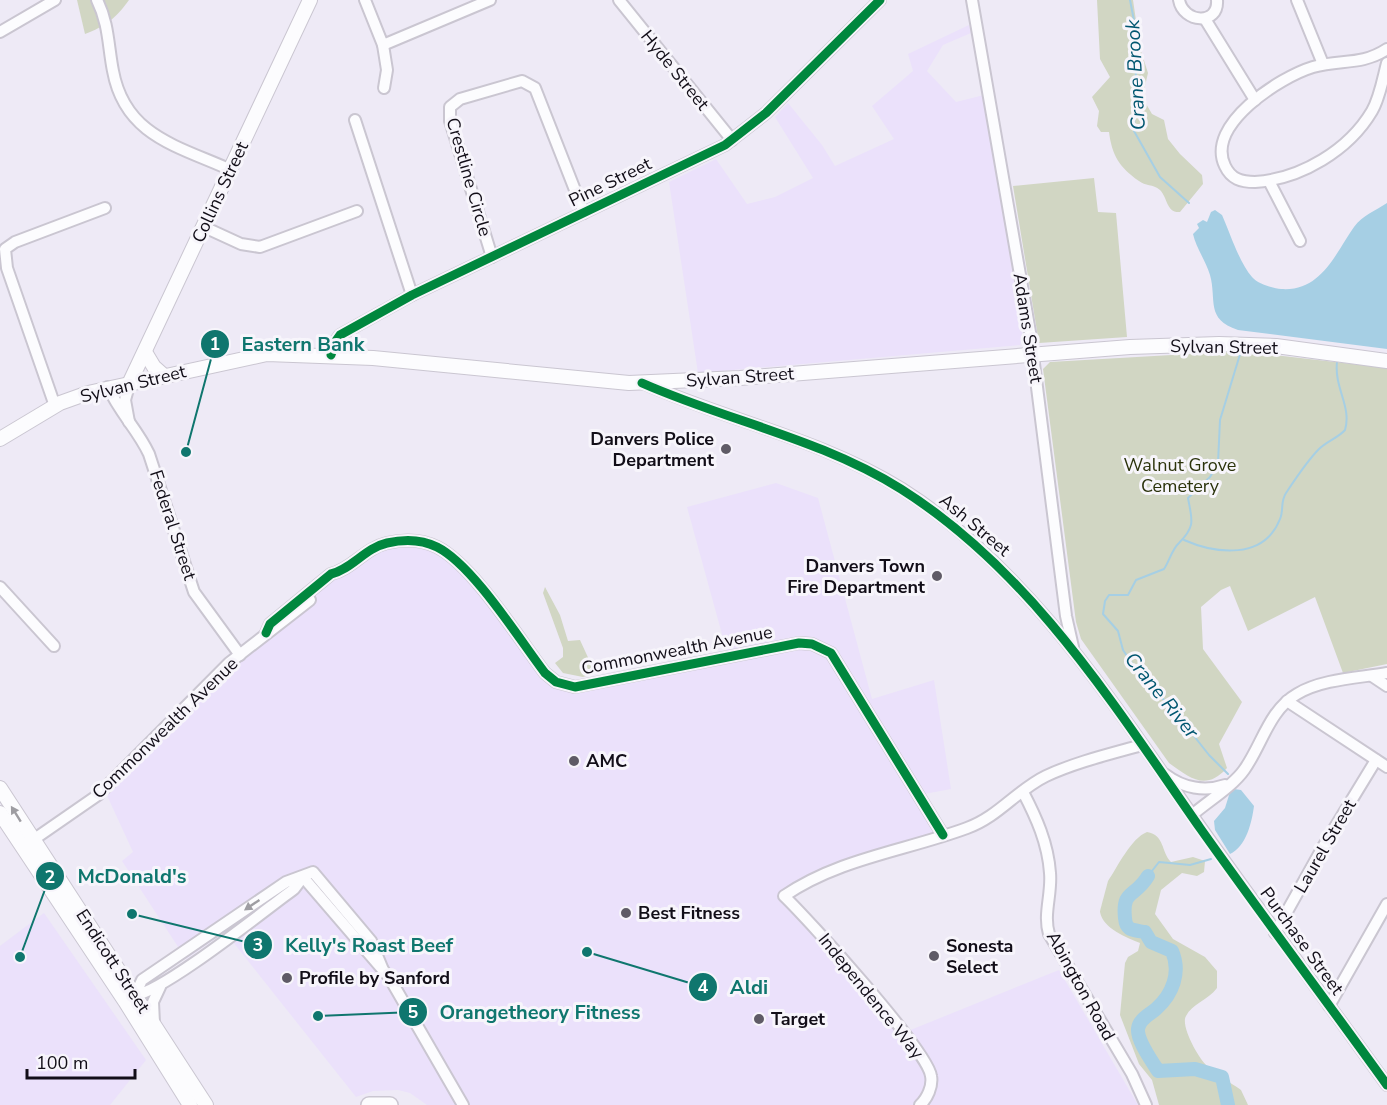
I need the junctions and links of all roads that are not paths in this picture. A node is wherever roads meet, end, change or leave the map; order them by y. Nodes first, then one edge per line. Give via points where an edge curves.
1 (55, 0) edge
2 (97, 0) edge
3 (310, 0) edge
4 (365, 0) edge
5 (490, 0) edge
6 (619, 0) edge
7 (880, 0) edge
8 (972, 0) edge
9 (1179, 0) edge
10 (1216, 0) edge
11 (1297, 0) edge
12 (1205, 19) junction
13 (0, 32) edge
14 (383, 45) junction
15 (1387, 49) edge
16 (1387, 63) edge
17 (1323, 64) junction
18 (384, 88) dead end
19 (1255, 100) junction
20 (355, 120) dead end
21 (732, 140) junction
22 (231, 170) junction
23 (1269, 181) junction
24 (105, 208) dead end
25 (357, 211) dead end
26 (584, 213) junction
27 (204, 227) junction
28 (1300, 241) dead end
29 (492, 257) junction
30 (412, 295) junction
31 (145, 352) junction
32 (331, 355) junction
33 (1033, 355) junction
34 (1387, 361) edge
35 (163, 375) junction
36 (130, 382) junction
37 (642, 383) junction
38 (108, 387) junction
39 (55, 406) junction
40 (129, 422) junction
41 (0, 439) edge
42 (0, 587) edge
43 (1066, 616) junction
44 (1046, 619) junction
45 (54, 646) dead end
46 (240, 655) junction
47 (1078, 655) junction
48 (1387, 673) edge
49 (1372, 676) junction
50 (1387, 686) edge
51 (1287, 701) junction
52 (1142, 745) junction
53 (1376, 760) junction
54 (1158, 767) junction
55 (1387, 767) edge
56 (1231, 783) junction
57 (0, 788) edge
58 (1023, 792) junction
59 (0, 813) edge
60 (1192, 815) junction
61 (943, 835) junction
62 (28, 844) junction
63 (308, 874) junction
64 (1387, 904) edge
65 (1275, 933) junction
66 (161, 984) junction
67 (130, 998) junction
68 (1329, 1006) junction
69 (154, 1023) junction
70 (1385, 1077) edge
71 (190, 1105) edge
72 (206, 1105) edge
73 (369, 1105) edge
74 (390, 1105) edge
75 (463, 1105) edge
76 (920, 1105) edge
77 (1146, 1105) edge

1 - 13 street
2 - 22 street via 108,26 115,78 132,116 148,132
3 - 22 main road, Collins Street
4 - 14 street
5 - 14 street
6 - 21 street, Hyde Street
7 - 21 street, Pine Street via 766,113
8 - 33 street, Adams Street
9 - 12 street via 1185,13 1194,19
10 - 12 street via 1214,14
11 - 17 street
12 - 19 street
14 - 18 street via 387,70
15 - 17 street via 1363,61
16 - 23 street via 1373,109 1353,136 1322,159
17 - 19 street via 1294,74
19 - 23 street via 1222,138 1221,157 1233,178
20 - 30 street
21 - 26 street, Pine Street
22 - 27 main road, Collins Street
23 - 28 street
24 - 39 street via 5,249 7,268
25 - 27 street via 260,247 241,244
26 - 29 street, Pine Street
26 - 29 street, Crestline Circle via 535,88 522,81 460,99 450,107 450,121
27 - 31 main road, Collins Street
29 - 30 street, Pine Street
30 - 32 street, Pine Street via 340,335
31 - 35 main road
31 - 36 main road, Collins Street
32 - 35 main road, Sylvan Street via 267,354
32 - 37 main road, Sylvan Street
33 - 34 main road, Sylvan Street via 1238,343
33 - 37 main road, Sylvan Street
33 - 43 street, Adams Street
35 - 36 main road, Sylvan Street
36 - 38 main road, Sylvan Street
36 - 40 street, Federal Street via 125,400
37 - 44 street, Ash Street via 812,443 900,488 996,562
38 - 39 main road, Sylvan Street
38 - 40 street, Federal Street
39 - 41 main road, Sylvan Street
40 - 46 street, Federal Street via 155,468 194,592
42 - 45 street
43 - 44 street
43 - 47 street, Adams Street
44 - 47 street, Ash Street
46 - 61 street, Commonwealth Avenue via 370,549 404,540 422,541 451,556 471,576 545,673 575,687 800,643 822,647 831,653
46 - 62 street, Commonwealth Avenue via 104,789
47 - 52 street, Ash Street
48 - 49 street
49 - 50 street
49 - 51 street via 1305,689
51 - 53 street
51 - 56 street via 1245,768
52 - 54 street, Ash Street
52 - 58 street via 1045,776
53 - 55 street
53 - 65 street, Laurel Street
54 - 56 street, Ash Street via 1187,786 1209,789
54 - 60 street, Ash Street
56 - 60 street
62 -> 57 main road, Endicott Street
58 - 61 street via 985,820
58 - 77 street, Abington Road via 1046,846 1050,873 1046,921 1049,934 1132,1074
59 - 62 main road, Endicott Street
60 - 65 street, Purchase Street
61 - 76 street, Independence Way via 850,862 783,896 845,962 919,1052 931,1076 929,1091
62 - 67 main road, Endicott Street
63 - 66 street via 294,889
63 -> 67 street via 286,882 142,980
63 - 75 street via 383,970
64 - 68 street
65 - 68 street, Purchase Street
66 - 67 street via 147,994
66 - 69 street via 153,998
67 - 69 main road, Endicott Street
67 - 71 main road, Endicott Street
68 - 70 street, Purchase Street
69 - 72 main road, Endicott Street
73 - 74 highway

